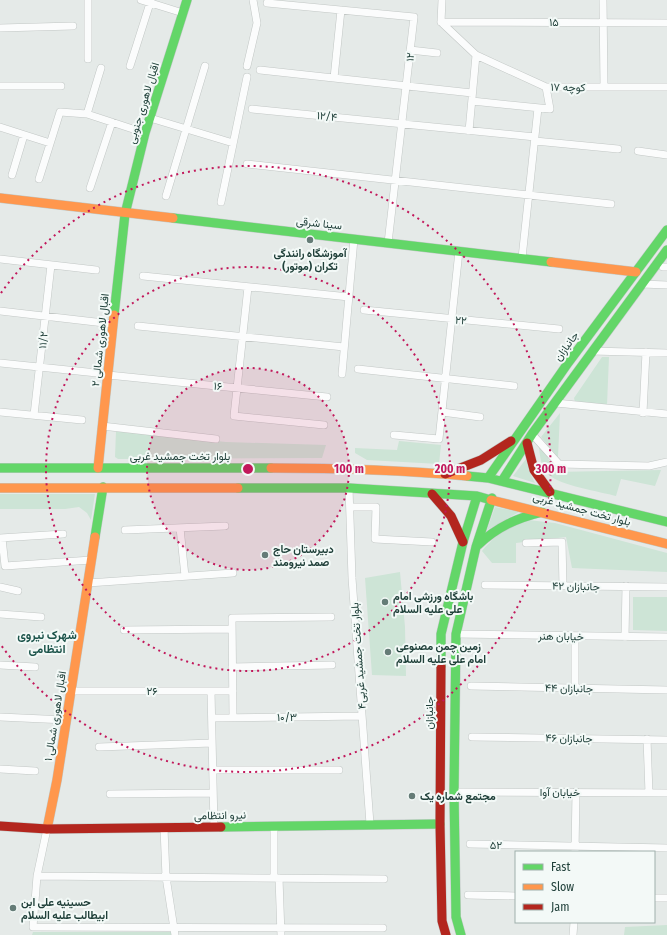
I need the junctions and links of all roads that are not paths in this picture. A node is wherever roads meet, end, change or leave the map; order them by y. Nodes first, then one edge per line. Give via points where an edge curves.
1 (88, 0) edge
2 (141, 0) edge
3 (187, 0) edge
4 (253, 0) edge
5 (442, 0) edge
6 (602, 0) edge
7 (151, 1) edge
8 (267, 3) dead end
9 (290, 3) edge
10 (341, 10) junction
11 (183, 13) junction
12 (441, 22) junction
13 (603, 23) junction
14 (667, 23) edge
15 (73, 26) dead end
16 (0, 28) edge
17 (410, 50) junction
18 (437, 53) dead end
19 (476, 55) junction
20 (88, 59) dead end
21 (130, 66) dead end
22 (205, 66) dead end
23 (247, 66) dead end
24 (101, 68) dead end
25 (260, 70) dead end
26 (247, 77) dead end
27 (334, 78) junction
28 (0, 86) edge
29 (61, 86) dead end
30 (406, 86) junction
31 (546, 87) junction
32 (604, 87) junction
33 (667, 87) edge
34 (472, 93) junction
35 (472, 101) junction
36 (538, 108) junction
37 (252, 109) dead end
38 (86, 114) junction
39 (150, 118) junction
40 (112, 122) junction
41 (402, 124) junction
42 (0, 127) edge
43 (186, 129) junction
44 (469, 131) junction
45 (145, 133) junction
46 (24, 135) junction
47 (535, 139) junction
48 (50, 143) junction
49 (233, 143) junction
50 (618, 149) dead end
51 (638, 151) dead end
52 (667, 155) edge
53 (247, 164) dead end
54 (12, 175) dead end
55 (39, 179) dead end
56 (396, 180) junction
57 (90, 188) dead end
58 (529, 195) junction
59 (166, 196) dead end
60 (0, 198) edge
61 (221, 202) dead end
62 (611, 204) dead end
63 (125, 214) junction
64 (667, 230) edge
65 (354, 239) junction
66 (388, 243) junction
67 (667, 250) edge
68 (459, 251) junction
69 (522, 258) junction
70 (0, 259) edge
71 (51, 265) junction
72 (96, 270) dead end
73 (636, 272) junction
74 (143, 276) dead end
75 (642, 284) junction
76 (667, 285) edge
77 (248, 287) junction
78 (349, 297) junction
79 (364, 310) dead end
80 (0, 311) edge
81 (45, 316) junction
82 (452, 319) junction
83 (113, 324) junction
84 (138, 326) dead end
85 (559, 330) dead end
86 (242, 337) junction
87 (344, 347) junction
88 (592, 351) junction
89 (646, 352) junction
90 (667, 353) edge
91 (0, 363) edge
92 (568, 363) junction
93 (40, 368) junction
94 (358, 370) dead end
95 (579, 370) junction
96 (97, 373) dead end
97 (342, 374) dead end
98 (108, 375) junction
99 (445, 379) junction
100 (514, 386) dead end
101 (237, 388) junction
102 (328, 397) dead end
103 (556, 403) junction
104 (0, 412) edge
105 (442, 412) junction
106 (643, 413) junction
107 (667, 414) edge
108 (34, 415) junction
109 (480, 417) dead end
110 (82, 420) dead end
111 (324, 425) dead end
112 (102, 426) junction
113 (532, 434) junction
114 (394, 435) dead end
115 (216, 439) dead end
116 (515, 439) junction
117 (527, 443) junction
118 (667, 462) edge
119 (0, 468) edge
120 (98, 468) junction
121 (200, 468) junction
122 (445, 474) junction
123 (488, 478) junction
124 (502, 481) junction
125 (103, 487) junction
126 (201, 487) junction
127 (0, 488) edge
128 (349, 488) junction
129 (550, 492) junction
130 (432, 494) junction
131 (477, 496) junction
132 (492, 498) junction
133 (350, 508) junction
134 (544, 512) junction
135 (667, 522) edge
136 (225, 526) dead end
137 (180, 528) junction
138 (125, 530) dead end
139 (63, 534) dead end
140 (1, 538) edge
141 (432, 542) dead end
142 (463, 542) junction
143 (526, 543) dead end
144 (667, 544) edge
145 (476, 546) junction
146 (91, 560) junction
147 (233, 573) dead end
148 (185, 576) junction
149 (88, 583) junction
150 (485, 584) dead end
151 (562, 586) junction
152 (626, 586) junction
153 (0, 587) edge
154 (667, 587) edge
155 (18, 591) dead end
156 (0, 614) edge
157 (41, 617) dead end
158 (331, 617) dead end
159 (124, 630) dead end
160 (232, 630) junction
161 (456, 634) junction
162 (575, 636) junction
163 (625, 637) junction
164 (667, 637) edge
165 (0, 665) edge
166 (332, 665) dead end
167 (35, 667) dead end
168 (232, 667) junction
169 (471, 686) dead end
170 (575, 688) junction
171 (667, 690) edge
172 (71, 691) junction
173 (212, 691) junction
174 (233, 691) junction
175 (441, 710) junction
176 (455, 710) junction
177 (362, 716) junction
178 (0, 717) edge
179 (212, 718) junction
180 (233, 718) junction
181 (66, 720) junction
182 (472, 737) dead end
183 (647, 739) junction
184 (667, 740) edge
185 (212, 743) junction
186 (99, 747) dead end
187 (0, 769) edge
188 (213, 770) junction
189 (339, 770) dead end
190 (35, 771) dead end
191 (454, 792) junction
192 (576, 792) junction
193 (213, 793) junction
194 (649, 793) junction
195 (667, 793) edge
196 (110, 794) dead end
197 (370, 824) junction
198 (440, 824) junction
199 (0, 826) edge
200 (274, 826) junction
201 (214, 827) junction
202 (164, 828) junction
203 (47, 829) junction
204 (470, 844) dead end
205 (667, 848) edge
206 (575, 849) edge
207 (37, 876) junction
208 (166, 877) junction
209 (277, 878) junction
210 (384, 879) dead end
211 (468, 895) dead end
212 (515, 896) edge
213 (655, 898) edge
214 (667, 898) edge
215 (442, 920) junction
216 (574, 923) edge
217 (383, 928) dead end
218 (174, 931) edge
219 (281, 932) edge
220 (437, 935) edge
221 (446, 935) edge
222 (461, 935) edge
223 (573, 935) edge

1 - 20 street
2 - 7 street
3 - 11 main road, اقبال لاهوری جنوبی
4 - 23 street via 256,23
5 - 12 street
6 - 13 street
7 - 11 street
7 - 21 street
8 - 9 street, ۱۲
9 - 10 street, ۱۲
10 - 17 street, ۱۲ via 414,17
10 - 27 street
11 - 39 main road, اقبال لاهوری جنوبی
12 - 13 street, ۱۵
12 - 19 street, کوچه ۱۷
13 - 14 street, ۱۵
13 - 32 street
15 - 16 street
17 - 18 street
17 - 30 street, ۱۲
19 - 31 street, کوچه ۱۷
19 - 34 street
22 - 43 street
24 - 38 street
25 - 27 street
26 - 49 street
27 - 30 street
28 - 29 street
30 - 34 street
30 - 41 street, ۱۲
31 - 32 street, کوچه ۱۷
31 - 36 street via 550,109
32 - 33 street, کوچه ۱۷
34 - 35 street
35 - 36 street
35 - 44 street
36 - 47 street
37 - 41 street, ۱۲/۴
38 - 40 street
38 - 48 street via 60,112
39 - 43 street
39 - 45 main road, اقبال لاهوری جنوبی
40 - 45 street
40 - 57 street
41 - 44 street, ۱۲/۴
41 - 56 street, ۱۲
42 - 46 street
43 - 49 street
43 - 59 street
44 - 47 street, ۱۲/۴
45 - 63 main road, اقبال لاهوری جنوبی
46 - 48 street
46 - 54 street
47 - 50 street, ۱۲/۴
47 - 58 street
48 - 55 street
49 - 61 street
51 - 52 street
53 - 56 street
56 - 58 street
56 - 66 street, ۱۲
58 - 62 street
58 - 69 street
60 - 63 main road, سینا شرقی
63 - 65 main road, سینا شرقی
63 - 83 main road, اقبال لاهوری شمالی ۲
64 - 73 main road, جانبازان
65 - 66 main road, سینا شرقی
65 - 78 street
66 - 68 main road, سینا شرقی
67 - 75 main road
68 - 69 main road, سینا شرقی
68 - 82 street
69 - 73 main road, سینا شرقی
70 - 71 street
71 - 72 street
71 - 81 street, ۱۱/۲
73 - 92 main road, جانبازان
74 - 77 street
75 - 76 street
75 - 88 main road
77 - 78 street
77 - 86 street
78 - 87 street
79 - 82 street, ۲۲
80 - 81 street
81 - 83 street
81 - 93 street, ۱۱/۲
82 - 85 street, ۲۲
82 - 99 street
83 - 98 main road, اقبال لاهوری شمالی ۲
84 - 86 street
86 - 87 street
86 - 101 street
87 - 97 street
88 - 89 street
88 - 95 main road
89 - 90 street
89 - 106 street
91 - 93 street
92 - 95 main road
92 - 116 main road, جانبازان
93 - 96 street
93 - 108 street, ۱۱/۲
94 - 99 street
95 - 103 main road
98 - 101 street, ۱۶
98 - 112 main road, اقبال لاهوری شمالی ۲
99 - 100 street
99 - 105 street
101 - 102 street, ۱۶
101 - 111 street via 234,416
103 - 106 street
103 - 113 main road
104 - 108 street
105 - 109 street
105 - 114 street via 439,439
106 - 107 street
108 - 110 street
112 - 115 street
112 - 120 main road, اقبال لاهوری شمالی ۲
113 - 117 main road
113 - 118 street via 559,464 649,466
116 - 122 main road via 481,460
116 - 123 main road, جانبازان
117 - 124 main road
117 - 129 main road via 533,469 539,481
119 - 120 main road, بلوار تخت جمشید غربی
120 - 121 main road, بلوار تخت جمشید غربی
121 - 122 main road, بلوار تخت جمشید غربی via 352,468
121 - 126 main road
122 - 123 main road, بلوار تخت جمشید غربی
123 - 124 main road, بلوار تخت جمشید غربی
123 - 131 main road, جانبازان
124 - 129 main road, بلوار تخت جمشید غربی
124 - 132 main road
125 - 126 main road
125 - 127 main road
125 - 146 main road, اقبال لاهوری شمالی ۱
126 - 128 main road
128 - 130 main road
128 - 133 street, بلوار تخت جمشید غربی۴
129 - 135 main road, بلوار تخت جمشید غربی
130 - 131 main road
130 - 142 main road via 454,517
131 - 132 main road, بلوار تخت جمشید غربی
131 - 142 main road, جانبازان
132 - 134 main road, بلوار تخت جمشید غربی
132 - 145 main road
133 - 141 street via 376,507 375,539
133 - 177 street, بلوار تخت جمشید غربی۴ via 352,578
134 - 144 main road, بلوار تخت جمشید غربی
134 - 145 main road via 517,518 502,525
136 - 137 street
137 - 138 street
137 - 148 street
139 - 140 street
140 - 146 street via 5,566
142 - 175 main road, جانبازان via 441,634
143 - 151 street via 562,542
145 - 161 main road
146 - 149 main road, اقبال لاهوری شمالی ۱
147 - 148 street
148 - 149 street
149 - 172 main road, اقبال لاهوری شمالی ۱
150 - 151 street, ۴۲ جانبازان
151 - 152 street, ۴۲ جانبازان
152 - 154 street, ۴۲ جانبازان
152 - 163 street
153 - 155 street
156 - 157 street
158 - 160 street via 232,618
159 - 160 street
160 - 168 street
161 - 162 street, خیابان هنر
161 - 176 main road
162 - 163 street, خیابان هنر
162 - 170 street
163 - 164 street, خیابان هنر
165 - 167 street
166 - 168 street
168 - 174 street
169 - 170 street, ۴۴ جانبازان
170 - 171 street, ۴۴ جانبازان
172 - 173 street, ۲۶
172 - 181 main road, اقبال لاهوری شمالی ۱
173 - 174 street, ۲۶
173 - 179 street
174 - 180 street
175 - 176 main road
175 - 198 main road, جانبازان
176 - 191 main road
177 - 180 street, ۱۰/۳
177 - 197 street, بلوار تخت جمشید غربی۴
178 - 181 street
179 - 180 street, ۱۰/۳
179 - 185 street
181 - 203 main road, اقبال لاهوری شمالی ۱
182 - 183 street, ۴۶ جانبازان
183 - 184 street, ۴۶ جانبازان
183 - 194 street
185 - 186 street
185 - 188 street
187 - 190 street
188 - 189 street
188 - 193 street
191 - 192 street, خیابان آوا
191 - 222 main road via 456,918
192 - 194 street, خیابان آوا
192 - 206 street
193 - 196 street
193 - 201 street
194 - 195 street, خیابان آوا
197 - 198 main road, نیرو انتظامی
197 - 200 main road, نیرو انتظامی
198 - 215 main road, جانبازان
199 - 203 main road, نیرو انتظامی
200 - 201 main road, نیرو انتظامی
200 - 209 street
201 - 202 main road, نیرو انتظامی
202 - 203 main road, نیرو انتظامی
202 - 208 street
203 - 207 street
204 - 206 street, ۵۲
205 - 206 street, ۵۲
207 - 208 street
207 - 218 street via 33,927
208 - 209 street
208 - 218 street
209 - 210 street
209 - 219 street
211 - 212 street
213 - 214 street
215 - 220 main road
215 - 221 main road, جانبازان
216 - 223 street
217 - 219 street
218 - 219 street

